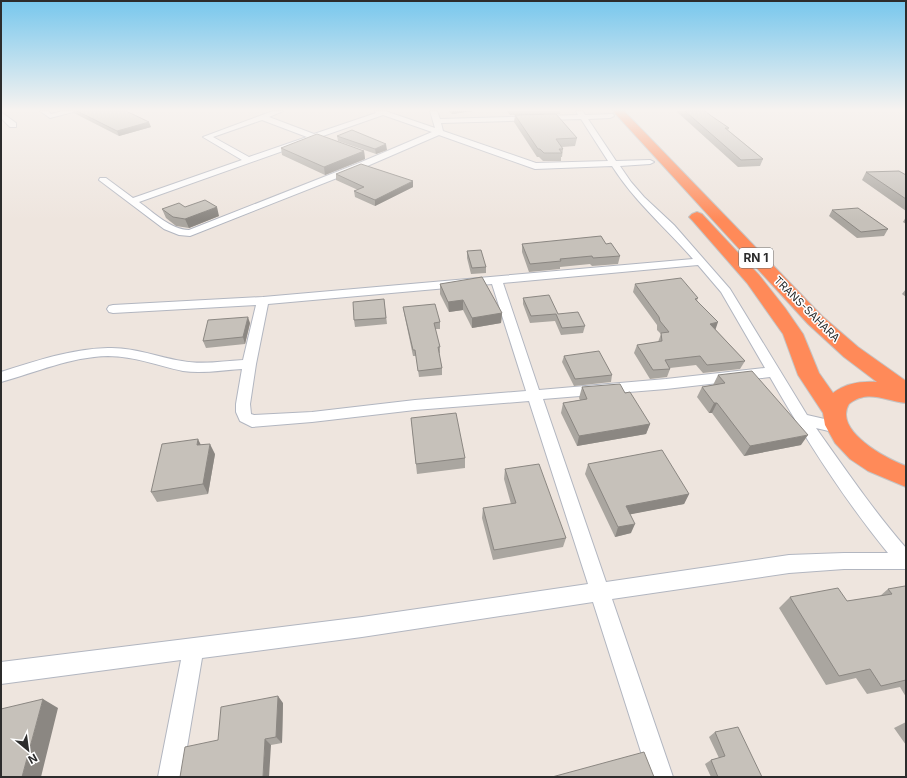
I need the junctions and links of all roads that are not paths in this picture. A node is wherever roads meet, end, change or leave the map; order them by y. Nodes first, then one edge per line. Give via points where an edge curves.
1 (225, 147) edge
2 (284, 147) edge
3 (403, 147) edge
4 (482, 147) edge
5 (603, 147) edge
6 (638, 147) edge
7 (645, 147) edge
8 (362, 154) edge
9 (376, 159) junction
10 (248, 160) junction
11 (650, 162) junction
12 (614, 163) junction
13 (103, 180) dead end
14 (133, 201) junction
15 (700, 262) junction
16 (496, 280) junction
17 (263, 301) junction
18 (113, 309) dead end
19 (248, 364) junction
20 (773, 372) junction
21 (1, 377) edge
22 (906, 394) edge
23 (533, 395) junction
24 (802, 419) junction
25 (835, 419) junction
26 (896, 474) edge
27 (906, 490) edge
28 (906, 561) edge
29 (600, 592) junction
30 (193, 650) junction
31 (1, 673) edge
32 (170, 777) edge
33 (661, 777) edge

1 - 10 street
2 - 10 street
3 - 9 street
4 - 12 street via 535,166
5 - 12 street
6 - 11 highway, TRANS-SAHARA / RN 1
7 - 22 highway, TRANS-SAHARA / RN 1 via 815,320 851,352
8 - 9 street
9 - 14 street via 190,233 168,227
10 - 14 street
11 - 12 street
11 - 25 highway, TRANS-SAHARA / RN 1 via 778,312 793,334 809,374
12 - 15 street via 636,194 670,227
13 - 14 street
15 - 16 street
15 - 20 street via 734,302
16 - 17 street
16 - 23 street
17 - 18 street
17 - 19 street
19 - 21 street via 183,366 137,354 108,352 64,357
19 - 23 street via 243,412 252,421
20 - 23 street
20 - 24 street
22 - 25 highway via 868,389 850,392 839,400
23 - 29 street
24 - 25 street
24 - 28 street via 851,492
25 - 26 highway, TRANS-SAHARA via 849,443 868,460
26 - 27 highway
28 - 29 street via 789,564
29 - 30 street
29 - 33 street
30 - 31 street
30 - 32 street

